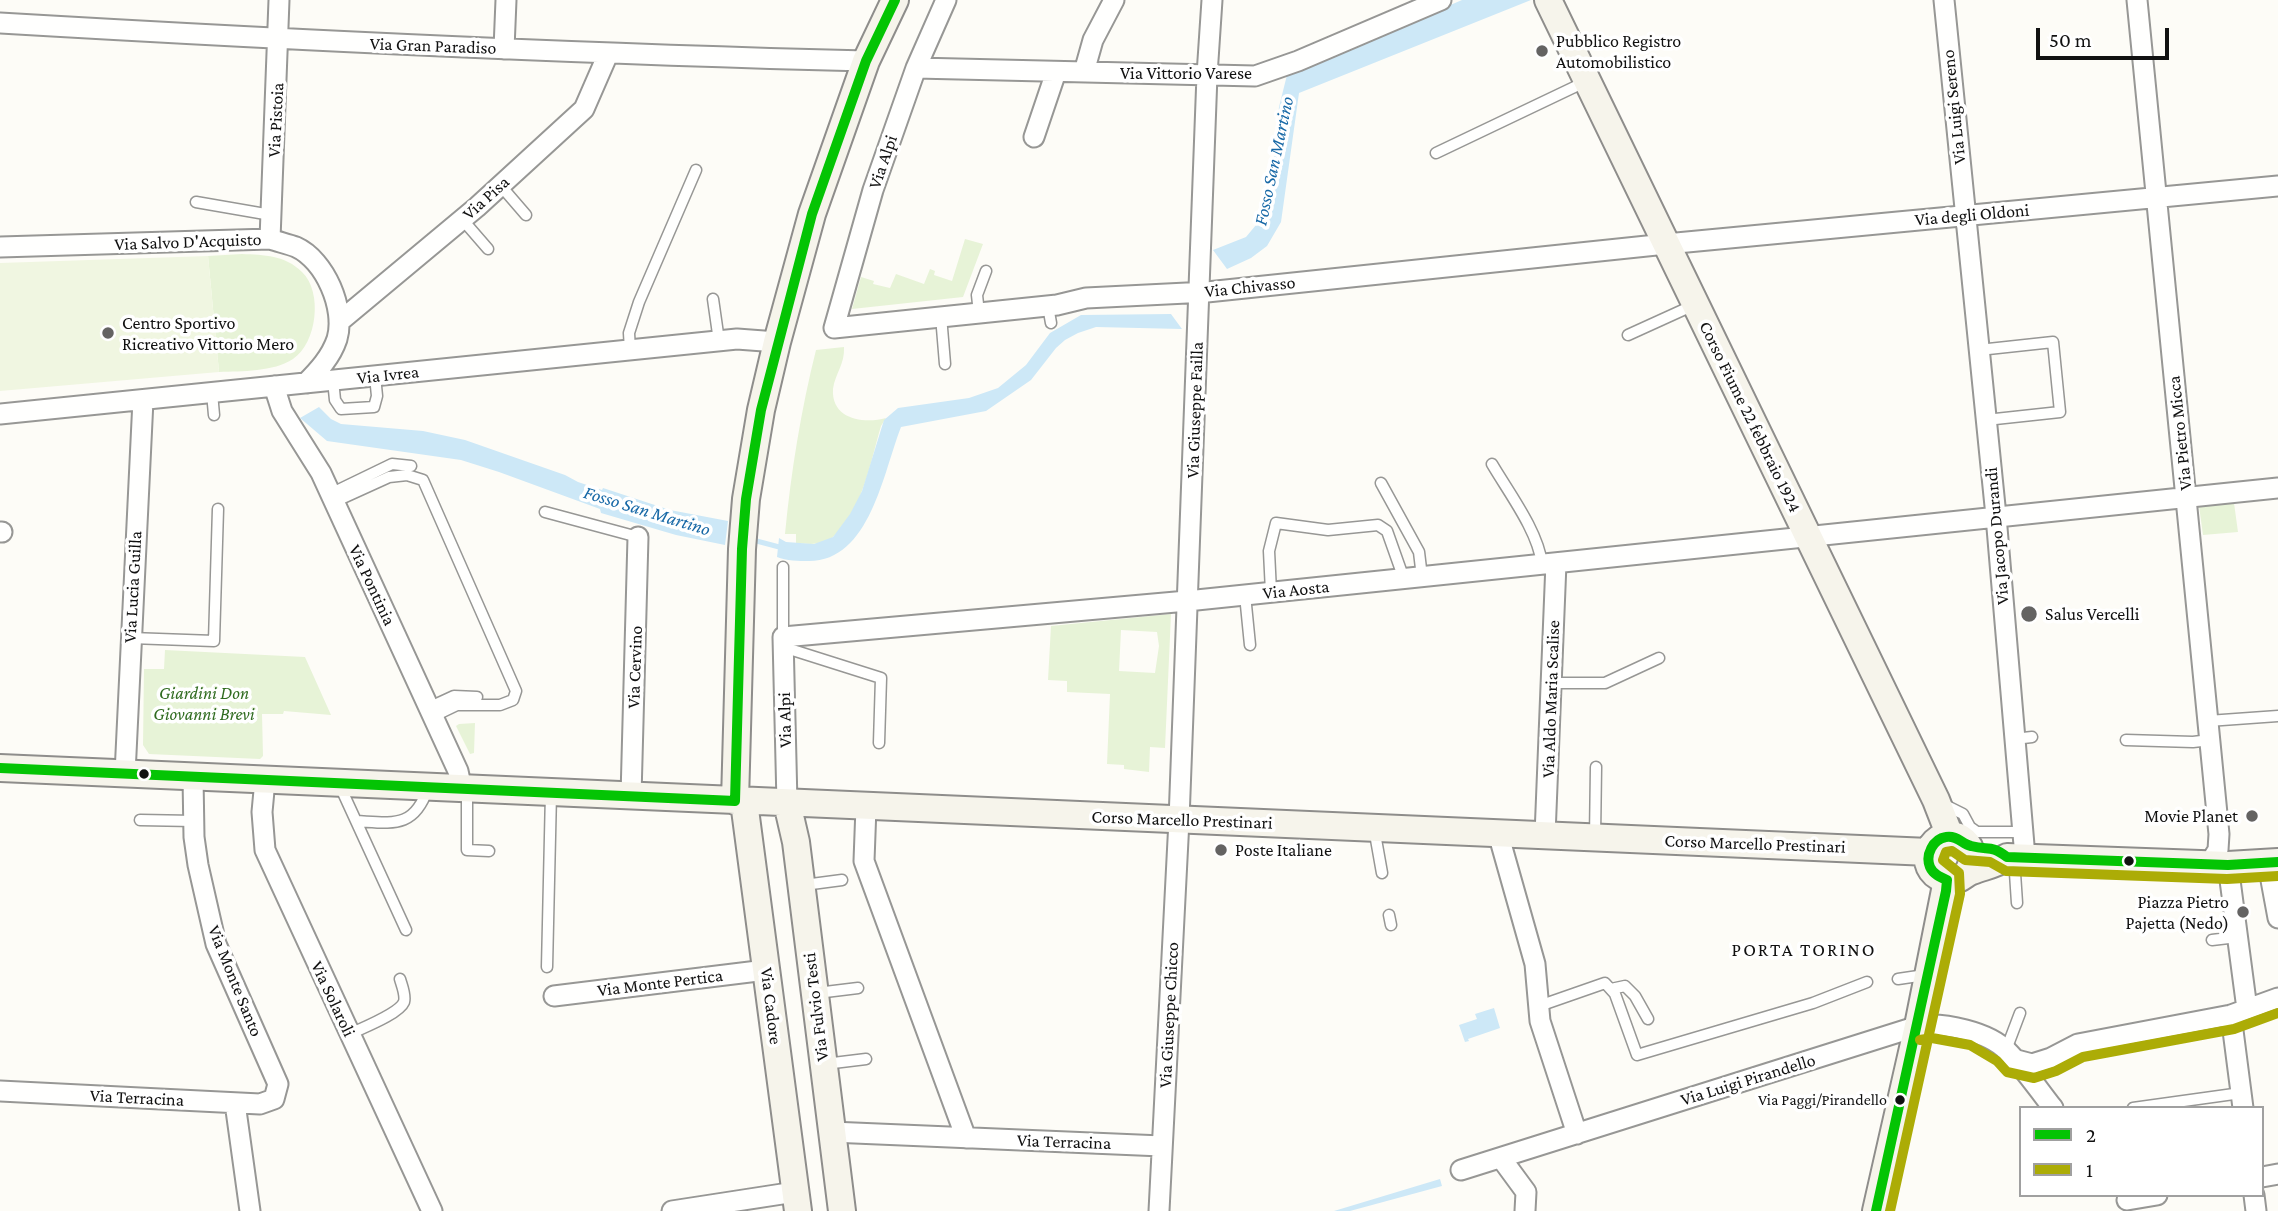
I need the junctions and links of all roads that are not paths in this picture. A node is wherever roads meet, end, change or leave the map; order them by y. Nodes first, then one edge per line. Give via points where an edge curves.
1 (279, 0) edge
2 (506, 0) edge
3 (895, 0) edge
4 (946, 0) edge
5 (1114, 0) edge
6 (1212, 0) edge
7 (1441, 0) edge
8 (1548, 0) edge
9 (1944, 0) edge
10 (2137, 0) edge
11 (0, 23) edge
12 (279, 40) junction
13 (505, 49) junction
14 (608, 54) junction
15 (866, 61) junction
16 (916, 68) junction
17 (1056, 72) junction
18 (1084, 72) junction
19 (1207, 75) junction
20 (1587, 81) junction
21 (1034, 137) dead end
22 (1436, 153) dead end
23 (696, 170) dead end
24 (501, 186) junction
25 (2278, 187) edge
26 (2156, 198) junction
27 (196, 202) dead end
28 (271, 215) junction
29 (526, 215) dead end
30 (1965, 215) junction
31 (462, 219) junction
32 (270, 239) junction
33 (1666, 244) junction
34 (0, 247) edge
35 (488, 249) dead end
36 (986, 271) dead end
37 (1199, 292) junction
38 (713, 299) dead end
39 (1695, 304) junction
40 (979, 313) junction
41 (941, 316) junction
42 (339, 322) junction
43 (834, 328) joint
44 (1628, 335) dead end
45 (719, 341) junction
46 (777, 342) junction
47 (631, 350) junction
48 (1979, 350) junction
49 (945, 364) dead end
50 (375, 376) junction
51 (333, 380) junction
52 (306, 383) junction
53 (274, 386) junction
54 (212, 393) junction
55 (143, 400) junction
56 (0, 414) edge
57 (214, 415) dead end
58 (1986, 420) junction
59 (1492, 464) dead end
60 (411, 466) dead end
61 (1381, 482) dead end
62 (2278, 488) edge
63 (2187, 497) junction
64 (332, 498) junction
65 (218, 509) dead end
66 (545, 512) dead end
67 (1996, 516) junction
68 (638, 537) joint
69 (1808, 537) junction
70 (1549, 563) junction
71 (783, 567) dead end
72 (1413, 578) junction
73 (1271, 592) junction
74 (1245, 595) junction
75 (1187, 601) junction
76 (131, 638) junction
77 (783, 642) junction
78 (1250, 645) dead end
79 (1659, 658) dead end
80 (1552, 682) junction
81 (477, 697) dead end
82 (430, 713) junction
83 (2278, 716) edge
84 (2209, 731) junction
85 (2126, 740) dead end
86 (879, 743) dead end
87 (1596, 767) dead end
88 (0, 768) edge
89 (125, 774) junction
90 (193, 777) junction
91 (265, 780) junction
92 (339, 783) junction
93 (428, 787) junction
94 (465, 789) junction
95 (551, 793) junction
96 (631, 796) junction
97 (1936, 800) junction
98 (739, 801) junction
99 (787, 803) junction
100 (866, 807) junction
101 (140, 820) dead end
102 (1179, 820) junction
103 (194, 821) junction
104 (356, 821) junction
105 (1374, 828) junction
106 (1498, 833) junction
107 (1545, 835) junction
108 (1595, 837) junction
109 (489, 851) dead end
110 (2017, 851) junction
111 (1959, 858) junction
112 (2273, 863) edge
113 (2218, 865) junction
114 (1382, 873) dead end
115 (842, 880) dead end
116 (802, 885) junction
117 (2017, 903) dead end
118 (2278, 918) edge
119 (407, 930) dead end
120 (2237, 937) junction
121 (2211, 940) dead end
122 (547, 967) dead end
123 (766, 970) junction
124 (1929, 975) junction
125 (400, 979) dead end
126 (1898, 979) dead end
127 (1867, 982) dead end
128 (1577, 984) dead end
129 (858, 988) dead end
130 (1611, 989) junction
131 (814, 993) junction
132 (554, 996) dead end
133 (1568, 996) junction
134 (2278, 999) edge
135 (1539, 1006) junction
136 (2239, 1012) junction
137 (2020, 1013) dead end
138 (1648, 1019) dead end
139 (1919, 1026) junction
140 (350, 1034) junction
141 (2010, 1054) junction
142 (866, 1059) dead end
143 (823, 1065) junction
144 (0, 1091) edge
145 (274, 1099) joint
146 (2242, 1100) edge
147 (236, 1103) junction
148 (2051, 1106) edge
149 (2160, 1106) edge
150 (831, 1132) junction
151 (1577, 1134) junction
152 (966, 1138) junction
153 (1162, 1146) junction
154 (1501, 1158) junction
155 (1461, 1170) dead end
156 (2149, 1197) edge
157 (796, 1201) edge
158 (2129, 1202) edge
159 (250, 1211) edge
160 (432, 1211) edge
161 (672, 1211) edge
162 (842, 1211) edge
163 (1159, 1211) edge
164 (1525, 1211) edge
165 (1876, 1211) edge

1 - 12 street, Via Pistoia
2 - 13 street
3 - 15 main road, Via Cadore
4 - 16 street, Via Alpi
5 - 18 street via 1093,40
6 - 19 street, Via Giuseppe Failla
7 - 19 street, Via Vittorio Varese via 1255,76
8 - 20 main road, Corso Fiume 22 febbraio 1924
9 - 30 street, Via Luigi Sereno
10 - 26 street, Via Pietro Micca
11 - 12 street, Via Gran Paradiso
12 - 13 street, Via Gran Paradiso
12 - 28 street, Via Pistoia
13 - 14 street, Via Gran Paradiso
14 - 15 street, Via Gran Paradiso
14 - 24 street, Via Pisa via 584,109
15 - 46 main road, Via Cadore via 812,214
16 - 17 street, Via Vittorio Varese
16 - 43 street, Via Alpi via 873,190
17 - 18 street, Via Vittorio Varese
17 - 21 street
18 - 19 street, Via Vittorio Varese
19 - 37 street, Via Giuseppe Failla
20 - 22 lane
20 - 33 main road, Corso Fiume 22 febbraio 1924
23 - 47 lane via 639,302 629,333
24 - 29 lane
24 - 31 street, Via Pisa
25 - 26 street, Via degli Oldoni
26 - 30 street, Via degli Oldoni
26 - 63 street, Via Pietro Micca
27 - 28 lane
28 - 32 street, Via Pistoia
30 - 33 street, Via degli Oldoni
30 - 48 street, Via Jacopo Durandi
31 - 35 lane
31 - 42 street, Via Pisa
32 - 34 street, Via Salvo D'Acquisto
32 - 42 street, Via Salvo D'Acquisto via 298,247 316,261 330,279
33 - 37 street, Via Chivasso
33 - 39 main road, Corso Fiume 22 febbraio 1924
36 - 40 lane via 977,295
37 - 40 street, Via Chivasso via 1077,295 1049,314
37 - 75 street, Via Giuseppe Failla
38 - 45 lane
39 - 44 lane
39 - 69 main road, Corso Fiume 22 febbraio 1924
40 - 41 street, Via Chivasso
41 - 43 street, Via Chivasso
41 - 49 lane
42 - 52 street, Via Salvo D'Acquisto via 337,340 322,367
45 - 46 street, Via Ivrea
45 - 47 street, Via Ivrea
46 - 98 main road, Via Cadore via 761,410 743,538
47 - 50 street, Via Ivrea
48 - 58 street, Via Jacopo Durandi
48 - 58 lane via 2053,342 2057,377 2060,412
50 - 51 street, Via Ivrea
50 - 51 lane via 374,407 341,409
51 - 52 street, Via Ivrea
52 - 53 street, Via Ivrea
53 - 54 street, Via Ivrea
53 - 64 street, Via Pontinia via 282,411
54 - 55 street, Via Ivrea
54 - 57 lane
55 - 56 street, Via Ivrea
55 - 76 street, Via Lucia Guilla
58 - 67 street, Via Jacopo Durandi
59 - 70 lane
60 - 64 lane via 392,464
61 - 72 lane via 1419,552
62 - 63 street, Via Aosta
63 - 67 street, Via Aosta
63 - 84 street, Via Pietro Micca
64 - 82 street, Via Pontinia
64 - 82 lane via 389,477 407,475 423,480 516,691 513,700 500,705 457,705
65 - 76 lane via 214,641
66 - 68 lane
67 - 69 street, Via Aosta
67 - 110 street, Via Jacopo Durandi via 2023,738
68 - 96 street, Via Cervino
69 - 70 street, Via Aosta
69 - 97 main road, Corso Fiume 22 febbraio 1924
70 - 72 street, Via Aosta
70 - 80 street, Via Aldo Maria Scalise
71 - 77 lane
72 - 73 street, Via Aosta
72 - 73 lane via 1387,531 1378,525 1328,530 1276,523 1269,551
73 - 74 street, Via Aosta
74 - 75 street, Via Aosta
74 - 78 lane
75 - 77 street, Via Aosta
75 - 102 street, Via Giuseppe Failla
76 - 89 street, Via Lucia Guilla
77 - 86 lane via 881,678
77 - 99 street, Via Alpi
79 - 80 lane via 1605,683
80 - 107 street, Via Aldo Maria Scalise
81 - 82 lane via 454,696
82 - 94 street, Via Pontinia
83 - 84 lane
84 - 85 lane via 2193,742
84 - 113 street, Via Pietro Micca
87 - 108 lane
88 - 89 main road, Corso Marcello Prestinari
89 - 90 main road, Corso Marcello Prestinari
90 - 91 main road, Corso Marcello Prestinari
90 - 103 street, Via Monte Santo
91 - 92 main road, Corso Marcello Prestinari
91 - 140 street, Via Solaroli via 265,850
92 - 93 main road, Corso Marcello Prestinari
92 - 104 lane
93 - 94 main road, Corso Marcello Prestinari
93 - 104 lane via 422,807 400,823
94 - 95 main road, Corso Marcello Prestinari
94 - 109 lane via 467,850
95 - 96 main road, Corso Marcello Prestinari
95 - 122 lane
96 - 98 main road, Corso Marcello Prestinari
97 - 110 lane via 1963,814 1970,827
97 - 111 main road, Corso Fiume 22 febbraio 1924
98 - 99 main road, Corso Marcello Prestinari
98 - 123 main road, Via Cadore
99 - 100 main road, Corso Marcello Prestinari
99 - 116 main road, Via Fulvio Testi
100 - 102 main road, Corso Marcello Prestinari
100 - 152 street via 864,861
101 - 103 lane
102 - 105 main road, Corso Marcello Prestinari
102 - 153 street, Via Giuseppe Chicco
103 - 145 street, Via Monte Santo via 198,865 216,944 278,1084
104 - 119 lane
105 - 106 main road, Corso Marcello Prestinari
105 - 114 lane
106 - 107 main road, Corso Marcello Prestinari
106 - 135 street via 1535,964
107 - 108 main road, Corso Marcello Prestinari
108 - 111 main road, Corso Marcello Prestinari via 1929,852 1940,838
110 - 111 main road via 1995,848
110 - 113 main road
110 - 117 lane
111 - 124 main road
112 - 113 main road
112 - 118 street
113 - 120 street
115 - 116 lane
116 - 131 main road, Via Fulvio Testi
120 - 121 lane
120 - 136 street
123 - 132 street, Via Monte Pertica
123 - 157 main road, Via Cadore
124 - 126 lane
124 - 139 main road
125 - 140 lane via 404,1002 397,1010
127 - 130 lane via 1637,1055
128 - 133 lane
129 - 131 lane
130 - 133 lane via 1605,983
130 - 138 lane via 1625,985
131 - 143 main road, Via Fulvio Testi
133 - 135 lane
134 - 136 street
135 - 151 street
136 - 141 street via 2078,1044 2032,1063
136 - 146 street
137 - 141 lane
139 - 141 street via 1975,1032
139 - 151 street, Via Luigi Pirandello
139 - 165 main road
140 - 160 street, Via Solaroli
141 - 148 street
142 - 143 lane
143 - 150 main road, Via Fulvio Testi
144 - 147 street, Via Terracina
145 - 147 street, Via Terracina via 260,1104
146 - 149 lane
147 - 159 street
150 - 152 street, Via Terracina
150 - 162 main road, Via Fulvio Testi
151 - 154 street, Via Luigi Pirandello
152 - 153 street, Via Terracina
153 - 163 street, Via Giuseppe Chicco
154 - 155 street, Via Luigi Pirandello
154 - 164 street via 1525,1192
156 - 158 street
157 - 161 street

